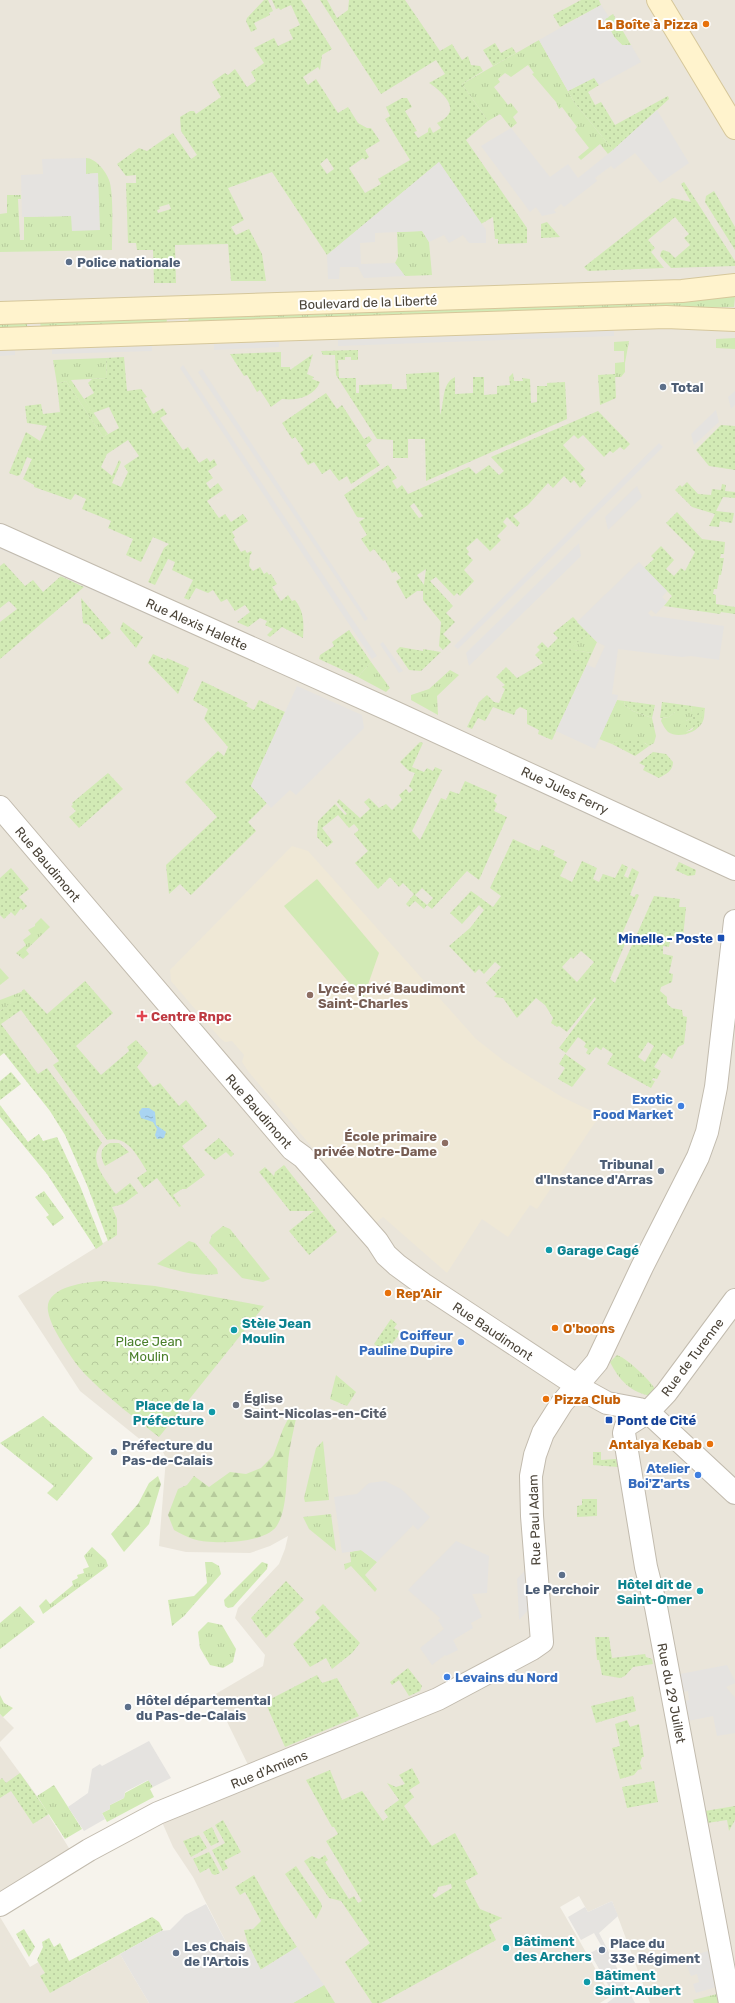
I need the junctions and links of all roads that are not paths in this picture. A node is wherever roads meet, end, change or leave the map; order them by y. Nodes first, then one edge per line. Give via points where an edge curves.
1 (658, 0) edge
2 (735, 128) edge
3 (735, 285) edge
4 (0, 314) edge
5 (735, 320) edge
6 (0, 339) edge
7 (0, 535) edge
8 (394, 712) joint
9 (0, 807) edge
10 (735, 869) edge
11 (735, 921) edge
12 (735, 1300) edge
13 (575, 1385) junction
14 (648, 1412) junction
15 (735, 1493) edge
16 (542, 1642) joint
17 (0, 1905) edge
18 (728, 1995) edge

1 - 2 main road
3 - 4 main road, Boulevard de la Liberté via 682,291
5 - 6 main road, Boulevard de la Liberté via 651,318
7 - 8 street, Rue Alexis Halette
8 - 10 street, Rue Jules Ferry
9 - 13 street, Rue Baudimont via 292,1149 303,1156 397,1265
11 - 13 street, Rue Paul Adam via 716,1087 702,1145 694,1167 642,1267 597,1362
12 - 14 street, Rue de Turenne via 666,1393
13 - 14 street, Rue Baudimont via 607,1403
13 - 16 street, Rue Paul Adam via 548,1425 537,1447 532,1468 532,1516
14 - 15 street
14 - 18 street, Rue du 29 Juillet via 626,1426 624,1435 646,1567 661,1633
16 - 17 street, Rue d'Amiens via 438,1699 158,1813 75,1858

